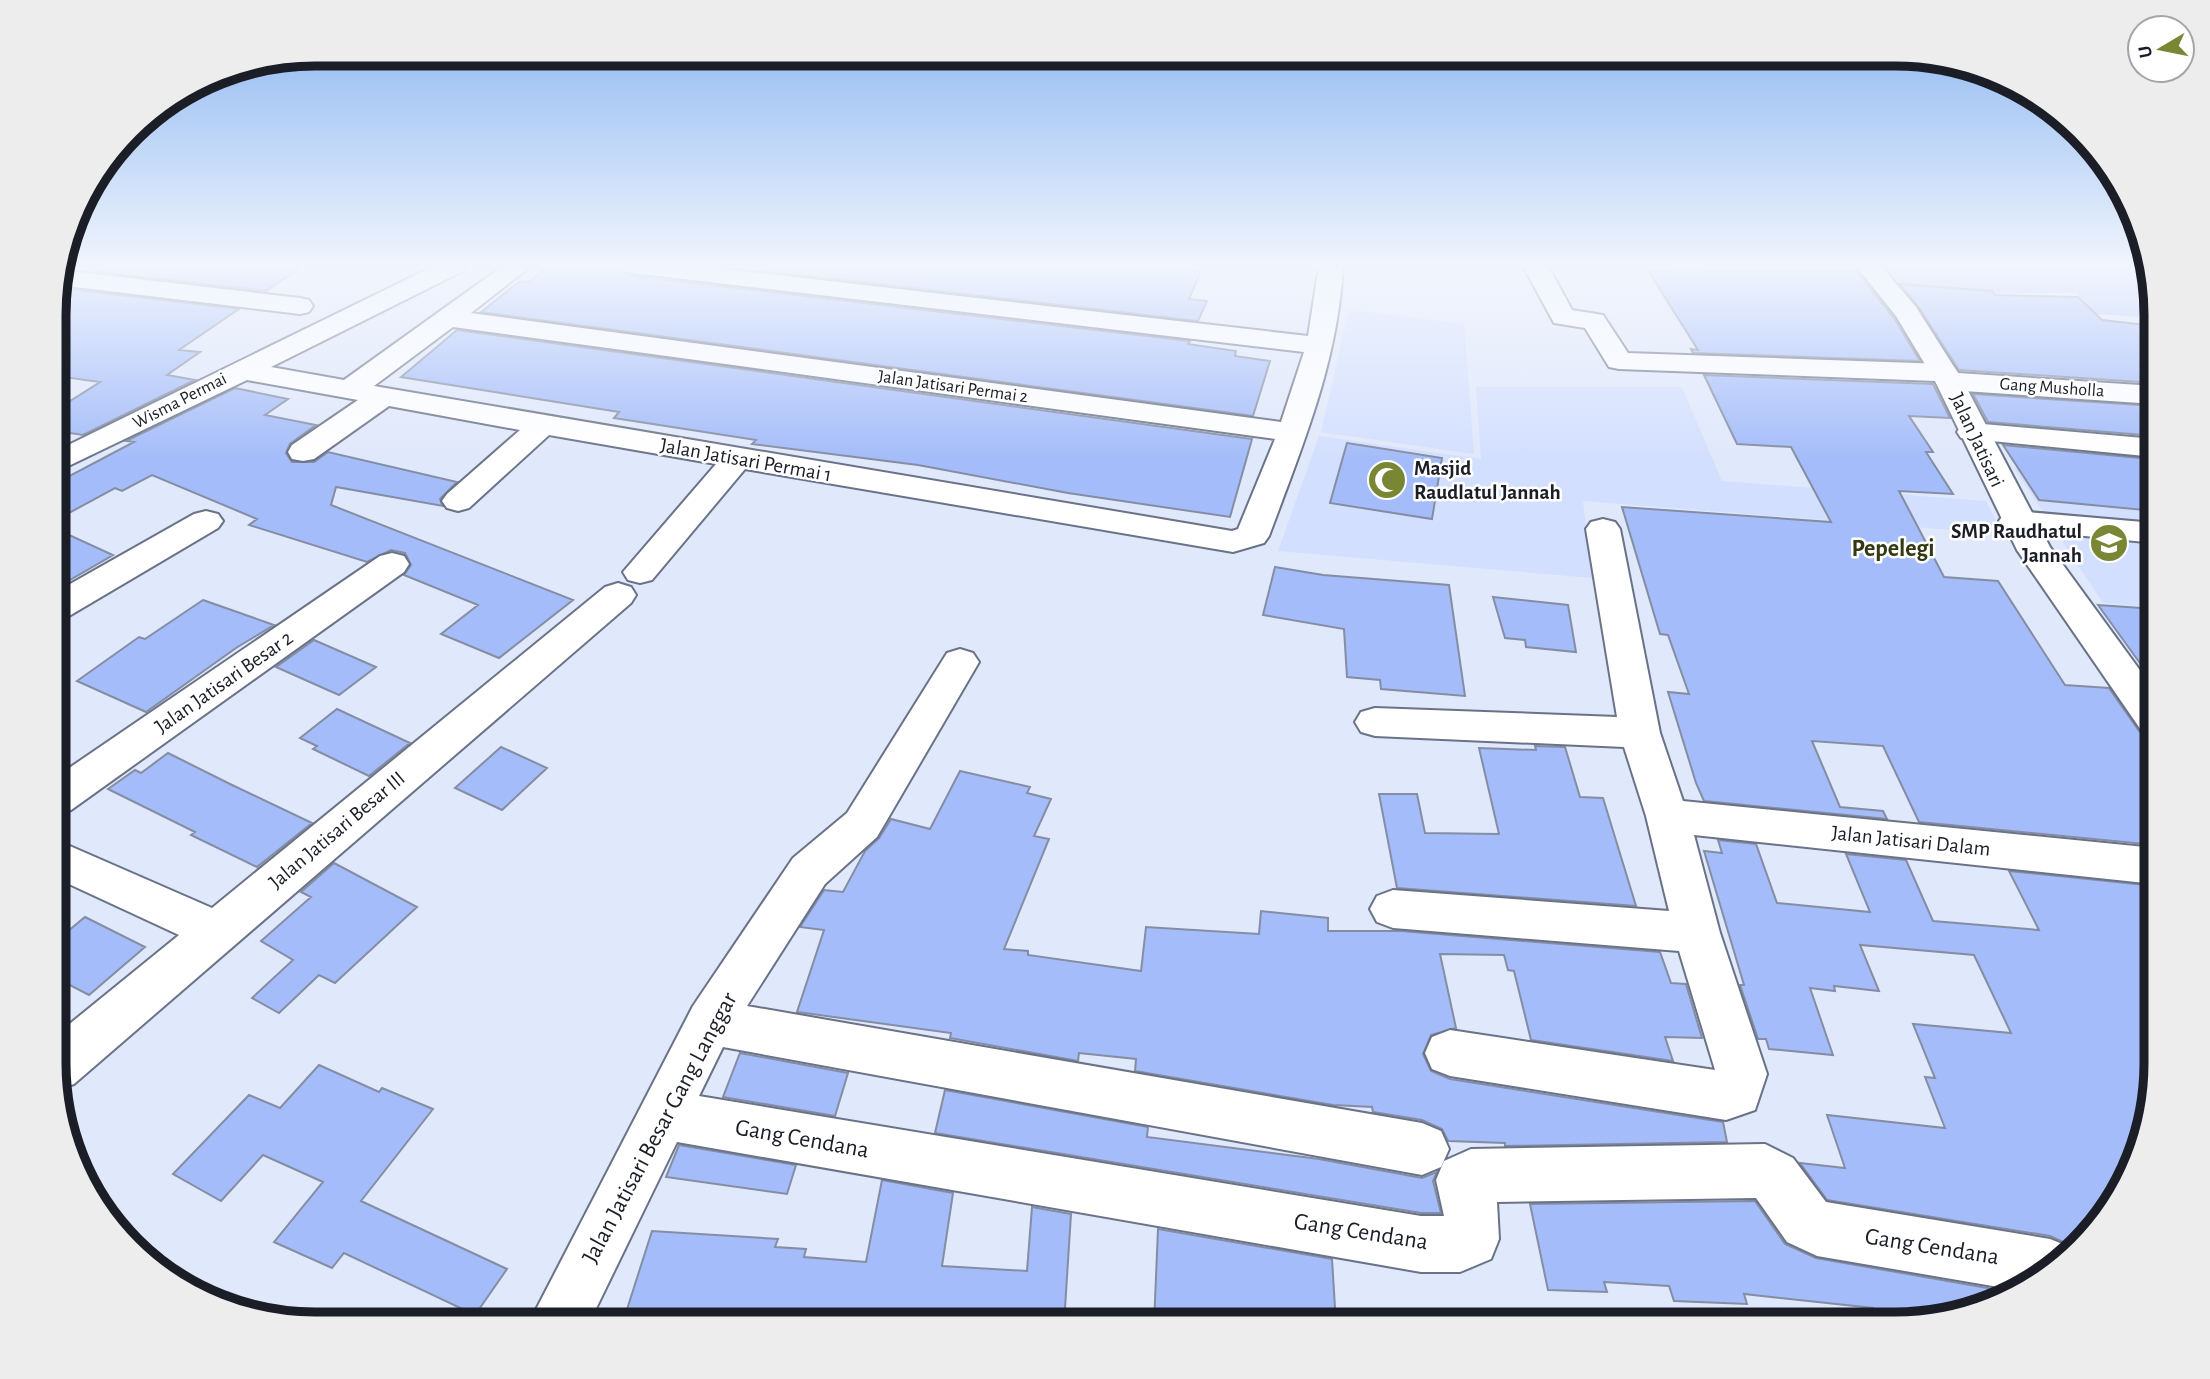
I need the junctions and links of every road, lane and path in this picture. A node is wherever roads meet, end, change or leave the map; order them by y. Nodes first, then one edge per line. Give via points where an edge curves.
1 (279, 330) edge
2 (431, 330) edge
3 (539, 330) edge
4 (1186, 330) edge
5 (1321, 330) edge
6 (1600, 330) edge
7 (1918, 330) edge
8 (1320, 346) junction
9 (240, 370) junction
10 (1947, 377) junction
11 (351, 389) junction
12 (2143, 394) edge
13 (385, 396) junction
14 (543, 425) junction
15 (1291, 432) junction
16 (1972, 432) junction
17 (2143, 447) edge
18 (303, 452) dead end
19 (66, 456) edge
20 (738, 458) junction
21 (458, 501) dead end
22 (206, 521) dead end
23 (2016, 521) junction
24 (1603, 529) dead end
25 (2143, 532) edge
26 (392, 564) dead end
27 (66, 603) edge
28 (960, 662) dead end
29 (2144, 698) edge
30 (1375, 722) dead end
31 (1640, 733) junction
32 (66, 793) edge
33 (1667, 816) junction
34 (66, 862) edge
35 (2144, 865) edge
36 (1393, 909) dead end
37 (216, 931) junction
38 (1697, 933) junction
39 (710, 1022) junction
40 (1450, 1053) dead end
41 (66, 1059) edge
42 (664, 1115) junction
43 (1422, 1149) dead end
44 (2041, 1265) edge
45 (564, 1312) edge

1 - 9 street, Wisma Permai
2 - 11 street
3 - 15 street, Jalan Jatisari Permai 2
4 - 8 street
5 - 8 street
6 - 10 street, Gang Musholla via 1619,361
7 - 10 street, Jalan Jatisari
8 - 15 street
9 - 11 street, Jalan Jatisari Permai 1
9 - 19 street, Wisma Permai
10 - 12 street, Gang Musholla
10 - 16 street, Jalan Jatisari
11 - 13 street, Jalan Jatisari Permai 1
13 - 14 street, Jalan Jatisari Permai 1
13 - 18 street
14 - 20 street, Jalan Jatisari Permai 1
14 - 21 street
15 - 20 street, Jalan Jatisari Permai 1 via 1252,536 1224,542
16 - 17 street
16 - 23 street, Jalan Jatisari
20 - 37 street, Jalan Jatisari Besar III via 629,583
22 - 27 street
23 - 25 street
23 - 29 street, Jalan Jatisari via 2062,592
24 - 31 street
26 - 32 street, Jalan Jatisari Besar 2
28 - 39 street, Jalan Jatisari Besar Gang Langgar via 862,825 809,871
30 - 31 street
31 - 33 street
33 - 35 street, Jalan Jatisari Dalam
33 - 38 street
34 - 37 street
36 - 38 street
37 - 41 street, Jalan Jatisari Besar III
38 - 40 street via 1742,1074 1737,1093 1726,1096
39 - 42 street, Jalan Jatisari Besar Gang Langgar
39 - 43 street
42 - 44 street, Gang Cendana via 1421,1244 1460,1244 1471,1239 1472,1213 1462,1180 1471,1176 1765,1171 1778,1179 1802,1221 1817,1228
42 - 45 street, Jalan Jatisari Besar Gang Langgar

